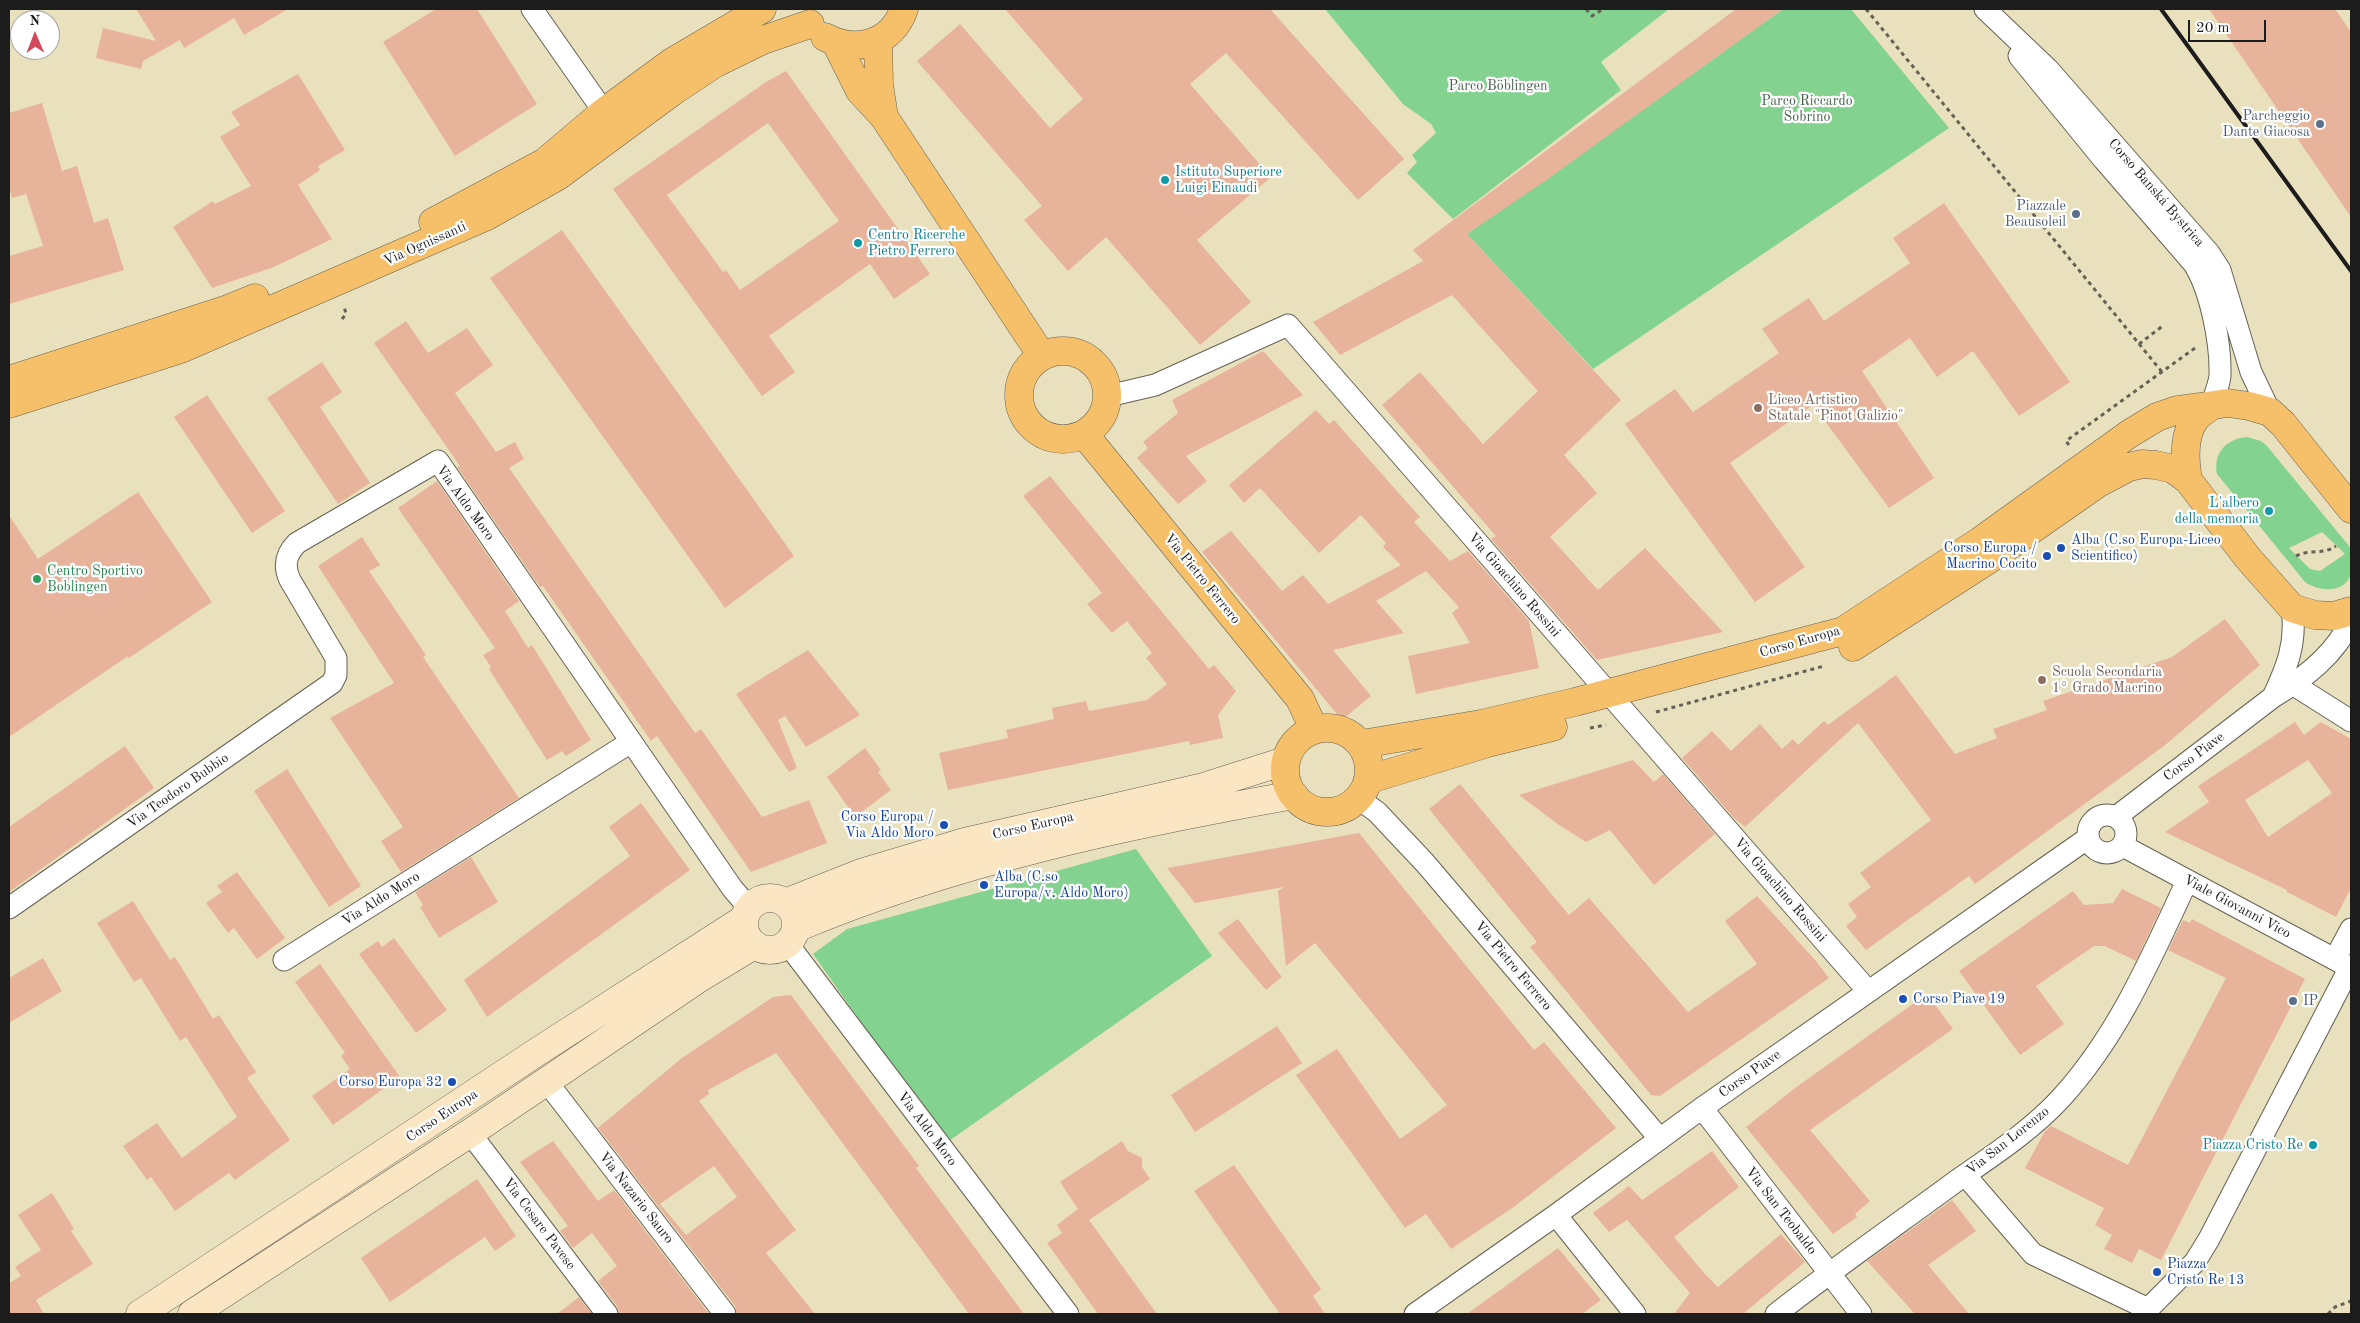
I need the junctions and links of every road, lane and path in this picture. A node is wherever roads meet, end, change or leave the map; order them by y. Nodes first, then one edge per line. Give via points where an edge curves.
1 (532, 9) edge
2 (762, 9) edge
3 (904, 9) edge
4 (1586, 9) edge
5 (1603, 9) edge
6 (1866, 9) edge
7 (1983, 9) edge
8 (807, 16) edge
9 (878, 41) junction
10 (836, 43) junction
11 (604, 112) junction
12 (884, 118) junction
13 (342, 304) dead end
14 (342, 319) dead end
15 (2164, 325) dead end
16 (2216, 339) junction
17 (2140, 344) junction
18 (1042, 356) junction
19 (2162, 372) junction
20 (9, 380) edge
21 (1108, 396) junction
22 (9, 404) edge
23 (2211, 406) junction
24 (2270, 412) junction
25 (1084, 434) junction
26 (2078, 441) dead end
27 (2070, 447) junction
28 (2062, 452) dead end
29 (2188, 480) junction
30 (2340, 481) edge
31 (2351, 509) edge
32 (2336, 546) dead end
33 (2296, 556) dead end
34 (2292, 608) junction
35 (2351, 611) edge
36 (2351, 620) edge
37 (337, 666) joint
38 (2294, 685) junction
39 (2273, 697) junction
40 (1615, 702) junction
41 (2351, 721) edge
42 (1314, 729) junction
43 (631, 742) junction
44 (1362, 744) junction
45 (1285, 761) junction
46 (1364, 789) junction
47 (1294, 794) junction
48 (2116, 817) junction
49 (2088, 838) junction
50 (2124, 846) junction
51 (2186, 881) junction
52 (785, 903) junction
53 (9, 908) edge
54 (747, 914) junction
55 (2351, 929) edge
56 (791, 936) junction
57 (754, 945) junction
58 (284, 960) dead end
59 (2346, 964) edge
60 (1868, 990) junction
61 (546, 1082) junction
62 (1702, 1108) junction
63 (470, 1133) junction
64 (1657, 1141) junction
65 (1965, 1175) junction
66 (1556, 1215) junction
67 (1829, 1273) junction
68 (2351, 1300) edge
69 (2144, 1311) edge
70 (140, 1314) edge
71 (192, 1314) edge
72 (608, 1314) edge
73 (725, 1314) edge
74 (1068, 1314) edge
75 (1415, 1314) edge
76 (1636, 1314) edge
77 (1776, 1314) edge
78 (1861, 1314) edge
79 (2328, 1314) edge

1 - 11 street
2 - 11 main road, Via Ognissanti via 672,62
3 - 9 main road via 891,31
4 - 5 path via 1592,16
6 - 17 path
7 - 16 street, Corso Banská Bystrica via 2104,160 2194,264 2208,292
7 - 24 street, Corso Banská Bystrica via 2048,69 2209,253 2220,270 2251,372
8 - 10 main road via 822,36
8 - 22 main road, Via Ognissanti via 714,64 558,176 485,217 182,349
9 - 10 main road via 850,46
9 - 12 main road
10 - 12 main road via 860,92
11 - 20 main road, Via Ognissanti via 545,162 434,222 228,309
12 - 18 main road
13 - 14 path via 346,314
15 - 17 path
16 - 19 path via 2203,343
16 - 23 street, Corso Banská Bystrica via 2220,377
17 - 19 path
18 - 21 main road via 1056,351 1086,357 1098,367
18 - 25 main road via 1029,367 1020,383 1019,400 1024,416 1035,430 1050,438 1068,439
19 - 27 path via 2066,441
21 - 25 main road via 1096,425
21 - 40 street, Via Gioachino Rossini via 1155,386 1288,325
23 - 24 main road, Corso Europa via 2228,403
23 - 29 main road via 2195,419 2190,429 2186,465
23 - 40 main road, Corso Europa via 2177,410 2157,417 2129,434 1980,541 1843,632
24 - 30 main road
25 - 42 main road, Via Pietro Ferrero via 1300,699
26 - 27 path
27 - 28 path
29 - 34 main road via 2247,557
29 - 40 main road, Corso Europa via 2172,469 2142,464 2129,466 2097,484 1991,558 1855,646
30 - 31 main road
32 - 33 path via 2328,551 2304,552
34 - 35 main road via 2315,615 2334,616
34 - 39 street, Corso Piave via 2295,624 2289,663
36 - 38 street, Corso Piave via 2334,651
37 - 43 street, Via Aldo Moro via 336,658 286,572 287,556 297,543 438,461
37 - 53 street, Via Teodoro Bubbio via 332,683 326,688
38 - 39 street, Corso Piave
38 - 41 street
39 - 48 street, Corso Piave
40 - 44 main road, Corso Europa
40 - 46 main road, Corso Europa via 1488,743
40 - 60 street, Via Gioachino Rossini
42 - 44 main road via 1340,729
42 - 45 main road via 1300,736
43 - 54 street, Via Aldo Moro
43 - 58 street, Via Aldo Moro
44 - 46 main road via 1370,768
45 - 47 main road via 1288,787
45 - 52 main road, Corso Europa via 1200,788 965,842 862,873
46 - 47 main road via 1348,808 1334,812 1320,812 1307,807
46 - 64 street, Via Pietro Ferrero via 1377,812 1425,863
47 - 56 main road, Corso Europa via 1208,810 973,864 870,897
48 - 49 street via 2104,815 2093,820
48 - 50 street via 2125,826
49 - 50 street via 2094,849 2106,854
49 - 60 street, Corso Piave
50 - 51 street, Viale Giovanni Vico
51 - 59 street, Viale Giovanni Vico
51 - 65 street, Via San Lorenzo via 2147,966 2108,1038 2063,1096 2037,1122
52 - 54 main road, Corso Europa via 764,898
52 - 56 main road via 794,913
54 - 57 main road via 745,932
54 - 70 main road, Corso Europa
55 - 59 street
56 - 57 main road, Corso Europa via 778,949
56 - 74 street, Via Aldo Moro
57 - 61 main road
59 - 69 street via 2209,1239 2195,1262
60 - 62 street, Corso Piave
61 - 63 main road
61 - 73 street, Via Nazario Sauro
62 - 64 street, Corso Piave
62 - 67 street, Via San Teobaldo
63 - 71 main road
63 - 72 street, Via Cesare Pavese
64 - 66 street, Corso Piave
65 - 67 street, Via San Lorenzo
65 - 69 street via 2032,1254
66 - 75 street, Corso Piave
66 - 76 street
67 - 77 street, Via San Lorenzo
67 - 78 street, Via San Teobaldo
68 - 79 path

